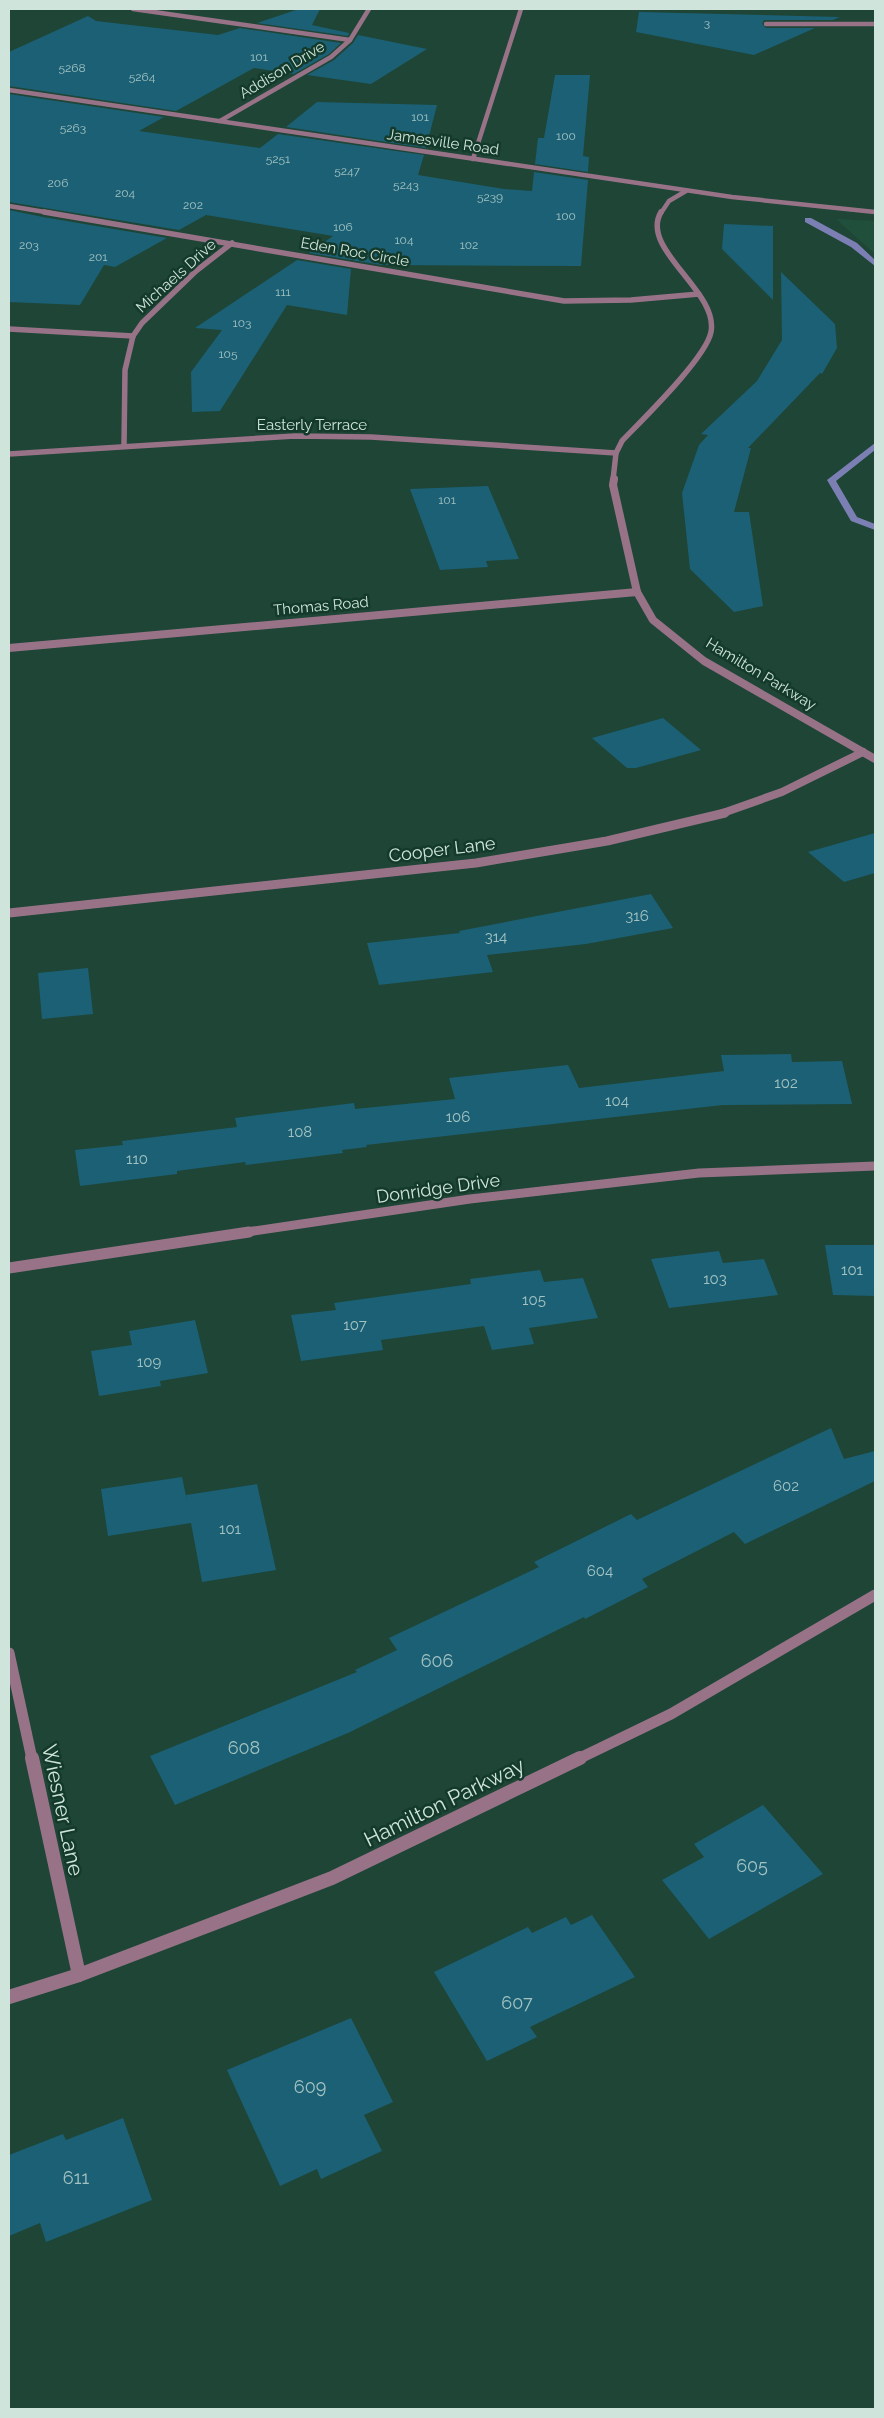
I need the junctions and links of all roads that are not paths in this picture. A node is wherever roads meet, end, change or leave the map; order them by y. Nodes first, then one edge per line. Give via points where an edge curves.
1 (133, 9) edge
2 (369, 9) edge
3 (521, 9) edge
4 (766, 24) dead end
5 (875, 24) edge
6 (350, 40) junction
7 (9, 90) edge
8 (220, 121) junction
9 (473, 159) junction
10 (686, 190) junction
11 (9, 206) edge
12 (875, 212) edge
13 (232, 243) junction
14 (699, 294) junction
15 (9, 329) edge
16 (134, 336) junction
17 (124, 446) junction
18 (616, 453) junction
19 (9, 454) edge
20 (637, 592) junction
21 (9, 648) edge
22 (863, 752) junction
23 (875, 759) edge
24 (9, 913) edge
25 (875, 1166) edge
26 (9, 1268) edge
27 (875, 1595) edge
28 (9, 1652) edge
29 (79, 1976) junction
30 (9, 1998) edge

1 - 6 street
2 - 6 street, Addison Drive
3 - 9 street
4 - 5 street
6 - 8 street, Addison Drive via 331,57
7 - 8 street, Jamesville Road
8 - 9 street, Jamesville Road
9 - 10 street, Jamesville Road
10 - 12 street, Jamesville Road
10 - 14 street, Hamilton Parkway via 666,204 657,222 658,236 664,249
11 - 13 street, Eden Roc Circle
13 - 14 street, Eden Roc Circle via 564,301 645,301
13 - 16 street, Michaels Drive via 196,271 142,323
14 - 18 street, Hamilton Parkway via 712,318 712,332 701,353 622,441
15 - 16 street
16 - 17 street, Michaels Drive via 125,370
17 - 18 street, Easterly Terrace via 295,436 371,437
17 - 19 street, Easterly Terrace
18 - 20 street, Hamilton Parkway via 613,485
20 - 21 street, Thomas Road
20 - 22 street, Hamilton Parkway via 653,620 704,662
22 - 23 street, Hamilton Parkway
22 - 24 street, Cooper Lane via 782,792 725,813 607,841 476,863
25 - 26 street, Donridge Drive via 699,1173 479,1198
27 - 29 street, Hamilton Parkway via 671,1714 332,1878
28 - 29 street, Wiesner Lane
29 - 30 street, Hamilton Parkway

